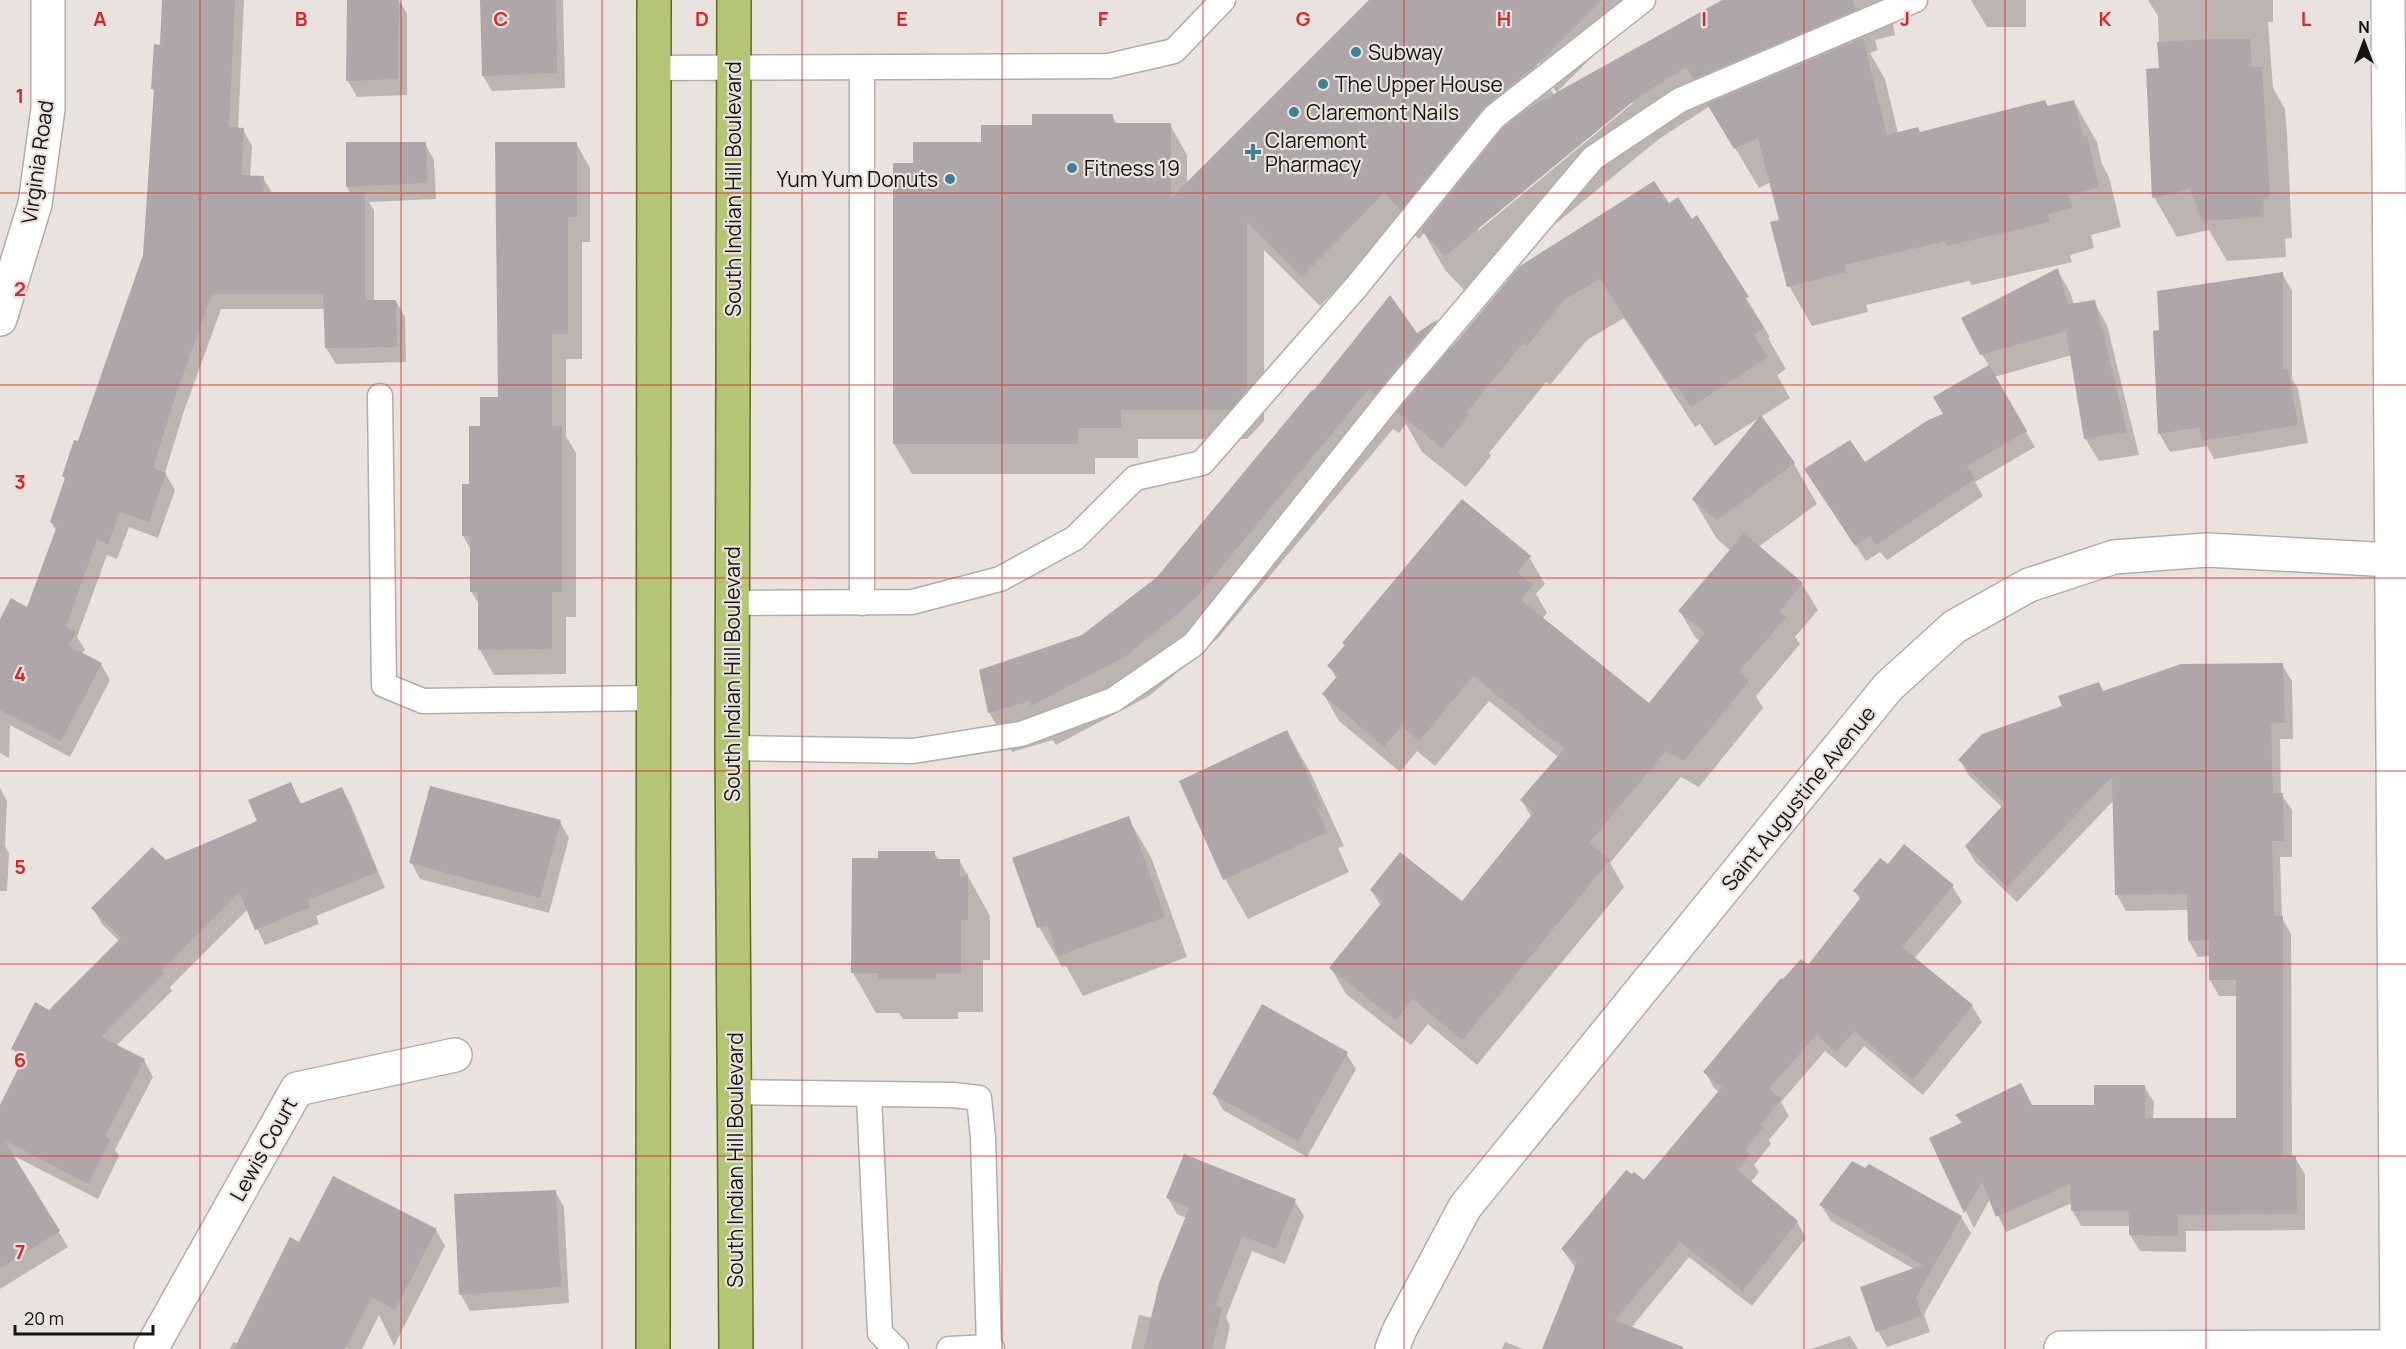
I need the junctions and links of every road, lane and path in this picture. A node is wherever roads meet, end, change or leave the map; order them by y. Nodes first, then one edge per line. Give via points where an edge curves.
1 (48, 0) edge
2 (654, 0) edge
3 (734, 0) edge
4 (1223, 0) edge
5 (1643, 0) edge
6 (1915, 0) edge
7 (2388, 0) edge
8 (655, 68) junction
9 (862, 68) junction
10 (733, 69) junction
11 (0, 319) edge
12 (381, 396) dead end
13 (2392, 560) junction
14 (733, 603) junction
15 (862, 603) junction
16 (2399, 682) edge
17 (654, 698) junction
18 (732, 748) junction
19 (455, 1055) dead end
20 (735, 1092) junction
21 (869, 1095) junction
22 (991, 1348) edge
23 (2061, 1348) edge
24 (2397, 1348) edge
25 (151, 1349) edge
26 (653, 1349) edge
27 (736, 1349) edge
28 (896, 1349) edge
29 (949, 1349) edge
30 (1392, 1349) edge

1 - 11 street, Virginia Road via 48,109 35,204
2 - 8 main road
3 - 10 main road, South Indian Hill Boulevard
4 - 9 lane via 1174,51 1109,66
5 - 15 lane via 1494,117 1357,286 1202,463 1135,478 1075,538 1000,579 912,602
6 - 18 lane via 1680,100 1593,158 1391,396 1194,644 1113,700 1021,734 913,751
7 - 13 street
8 - 10 lane
8 - 17 main road
9 - 10 lane
9 - 15 lane
10 - 14 main road, South Indian Hill Boulevard
12 - 17 lane via 384,685 423,701
13 - 16 street
13 - 30 street, Saint Augustine Avenue via 2207,550 2114,557 2029,585 1954,627 1888,687 1465,1207
14 - 15 lane
14 - 18 main road, South Indian Hill Boulevard
16 - 24 street
17 - 26 main road
18 - 20 main road, South Indian Hill Boulevard
19 - 25 street, Lewis Court via 297,1089
20 - 21 lane
20 - 27 main road, South Indian Hill Boulevard
21 - 22 lane via 979,1098
21 - 28 lane via 880,1334
22 - 29 lane
23 - 24 street

